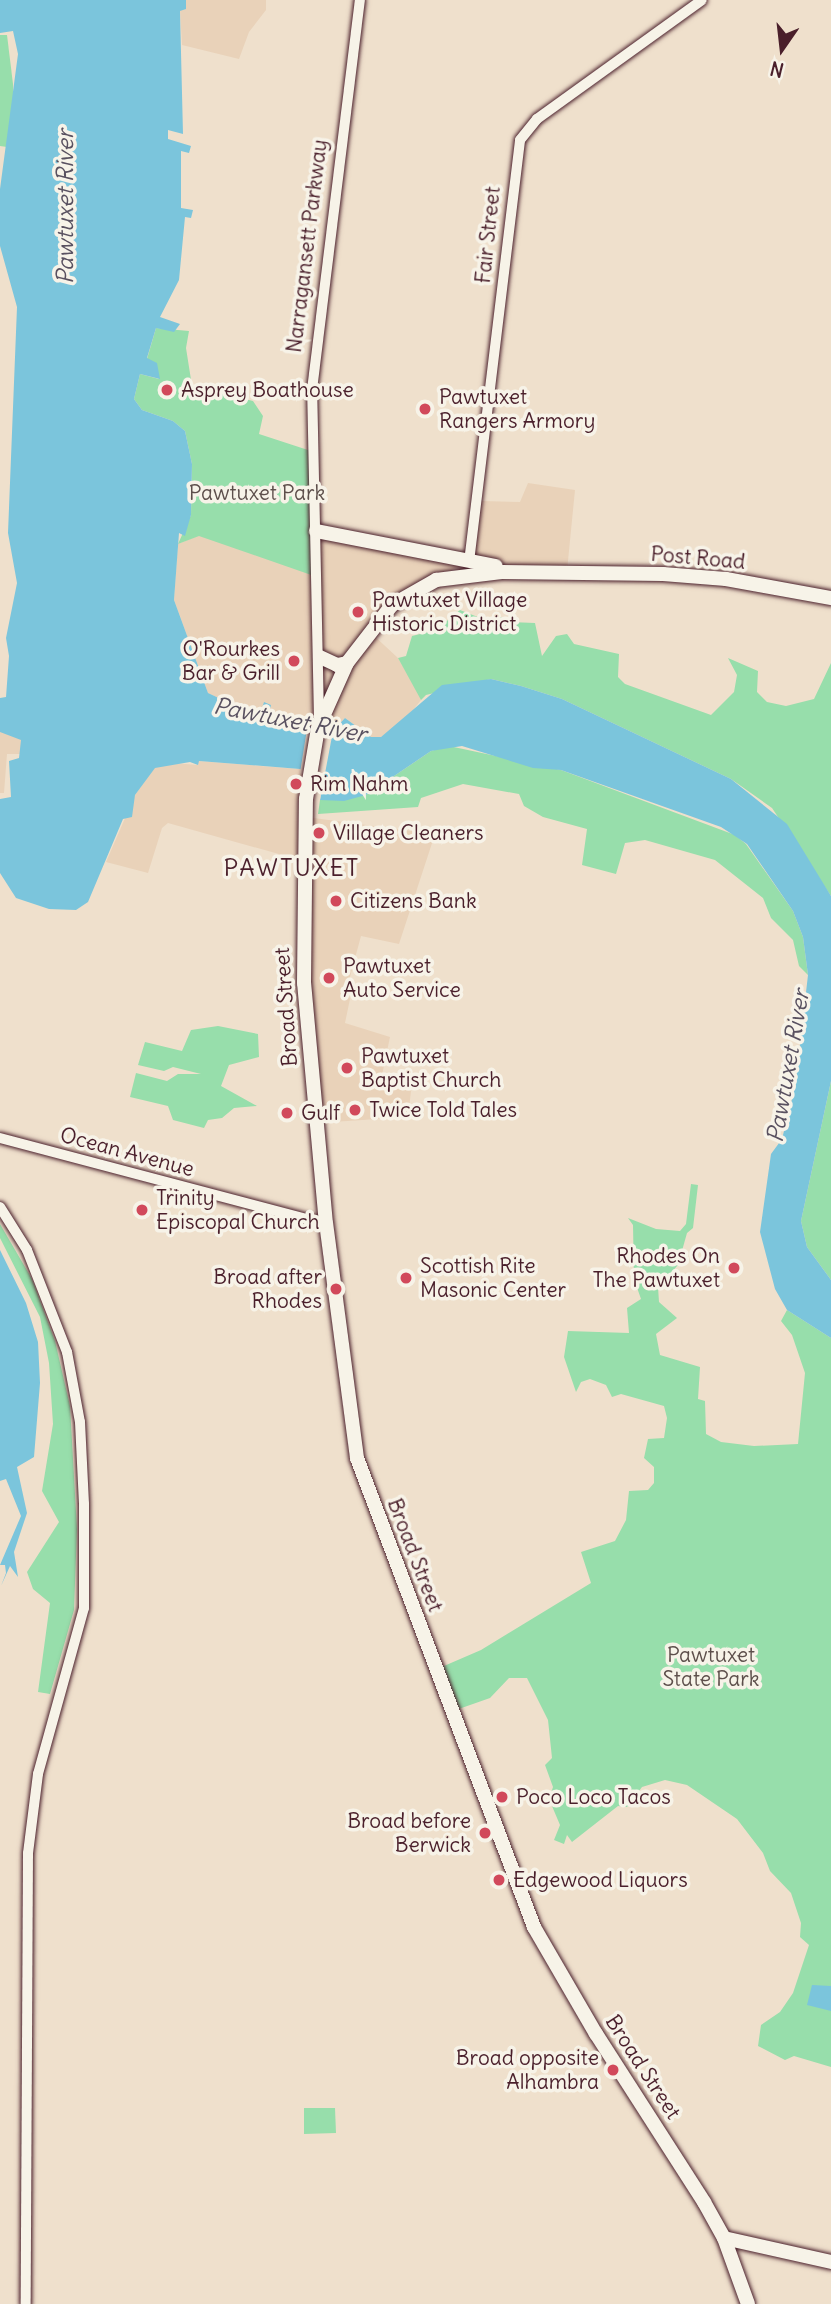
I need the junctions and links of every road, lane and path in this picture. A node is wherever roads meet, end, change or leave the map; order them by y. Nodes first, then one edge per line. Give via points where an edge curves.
1 (360, 0) edge
2 (702, 0) edge
3 (316, 531) junction
4 (469, 562) junction
5 (560, 572) junction
6 (831, 598) edge
7 (320, 657) junction
8 (347, 663) junction
9 (318, 729) junction
10 (315, 749) joint
11 (0, 1138) edge
12 (0, 1207) edge
13 (326, 1224) junction
14 (724, 2238) junction
15 (831, 2262) edge
16 (26, 2304) edge
17 (748, 2304) edge

1 - 3 street, Narragansett Parkway via 314,364 311,451
2 - 4 street, Fair Street via 537,119 520,140
3 - 4 main road, Post Road
3 - 7 street, Narragansett Parkway
4 - 5 main road, Post Road
5 - 6 main road, Post Road via 726,579
5 - 8 main road, Post Road via 436,580 392,605
7 - 8 main road via 337,665
7 - 9 street, Narragansett Parkway
8 - 9 main road, Post Road
9 - 10 main road, Narragansett Parkway
10 - 13 main road, Broad Street via 306,797 304,983
11 - 13 street, Ocean Avenue
12 - 16 street via 27,1250 67,1352 80,1422 84,1504 84,1608 38,1774 28,1853
13 - 14 main road, Broad Street via 357,1458 509,1863 554,1961
14 - 15 main road
14 - 17 main road, Broad Street

